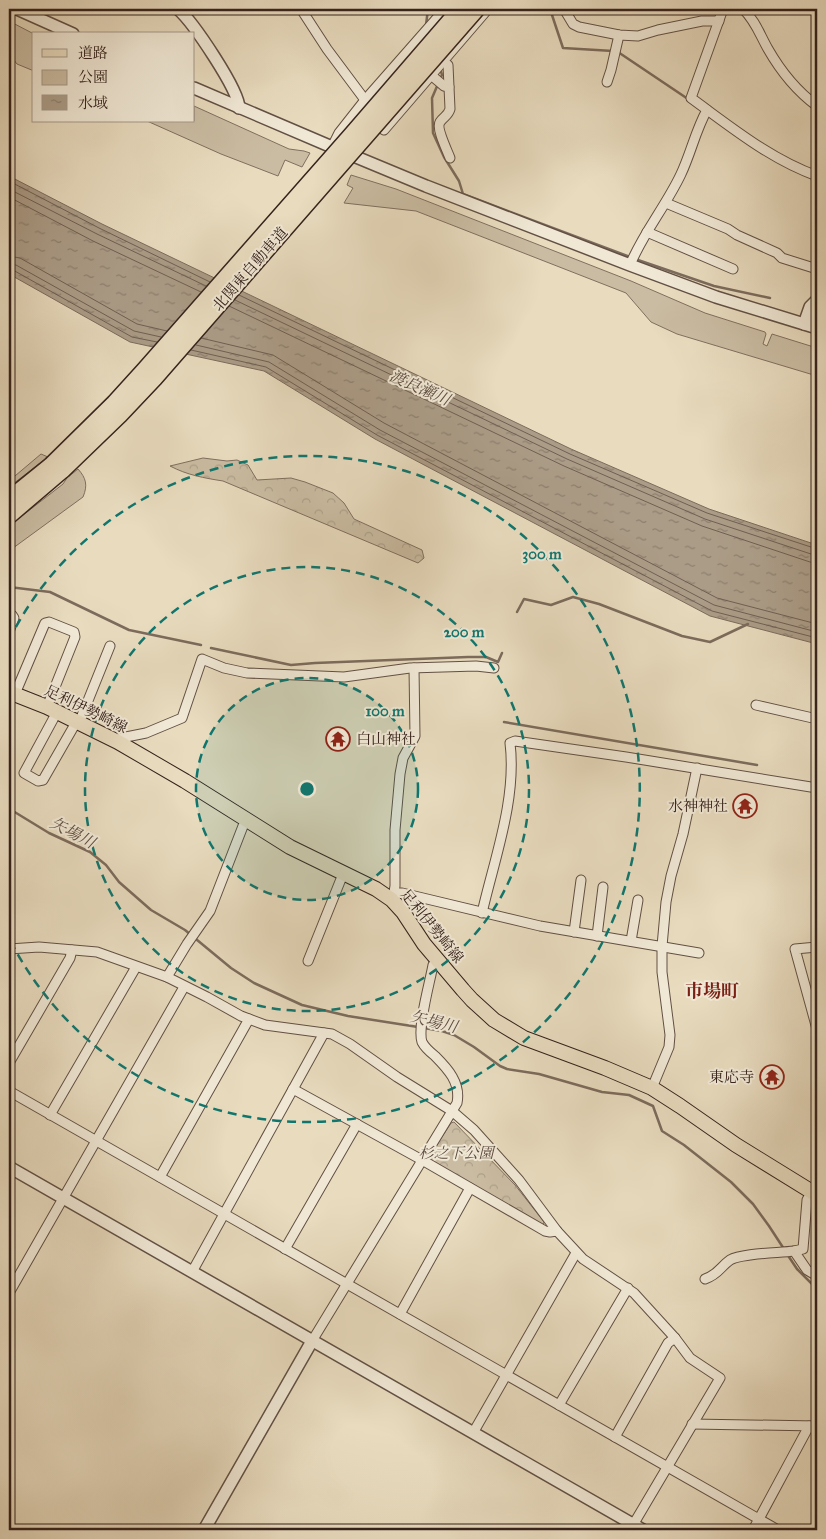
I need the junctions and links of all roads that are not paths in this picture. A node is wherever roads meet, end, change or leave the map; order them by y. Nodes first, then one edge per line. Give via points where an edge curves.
1 (17, 9) edge
2 (178, 9) edge
3 (301, 9) edge
4 (445, 9) edge
5 (460, 9) edge
6 (477, 9) edge
7 (488, 9) edge
8 (564, 9) edge
9 (723, 9) edge
10 (743, 9) edge
11 (719, 21) junction
12 (68, 32) edge
13 (619, 34) junction
14 (448, 65) dead end
15 (431, 75) junction
16 (607, 82) dead end
17 (449, 87) junction
18 (195, 88) edge
19 (365, 100) junction
20 (817, 106) edge
21 (239, 108) junction
22 (707, 110) junction
23 (332, 148) junction
24 (349, 154) junction
25 (450, 158) dead end
26 (817, 176) edge
27 (666, 203) junction
28 (647, 232) junction
29 (630, 266) junction
30 (733, 268) dead end
31 (817, 269) edge
32 (817, 300) edge
33 (804, 324) junction
34 (817, 328) edge
35 (57, 467) junction
36 (9, 499) edge
37 (9, 516) edge
38 (9, 613) edge
39 (9, 632) edge
40 (110, 646) dead end
41 (414, 668) junction
42 (494, 668) dead end
43 (12, 693) edge
44 (756, 705) dead end
45 (52, 709) junction
46 (817, 719) edge
47 (78, 721) junction
48 (118, 742) junction
49 (697, 768) junction
50 (817, 788) edge
51 (246, 821) junction
52 (343, 874) junction
53 (581, 880) dead end
54 (603, 887) dead end
55 (393, 897) junction
56 (638, 900) dead end
57 (482, 913) junction
58 (574, 932) junction
59 (597, 936) junction
60 (631, 941) junction
61 (662, 946) junction
62 (817, 947) edge
63 (9, 949) edge
64 (72, 950) junction
65 (699, 953) dead end
66 (437, 960) junction
67 (308, 961) dead end
68 (136, 967) junction
69 (167, 978) junction
70 (184, 987) junction
71 (249, 1019) junction
72 (817, 1028) edge
73 (324, 1033) junction
74 (9, 1063) edge
75 (652, 1088) junction
76 (293, 1089) junction
77 (9, 1091) edge
78 (452, 1111) junction
79 (50, 1115) junction
80 (357, 1124) junction
81 (96, 1141) junction
82 (422, 1160) junction
83 (9, 1167) edge
84 (160, 1177) junction
85 (470, 1188) junction
86 (814, 1194) edge
87 (63, 1198) junction
88 (224, 1214) junction
89 (557, 1231) junction
90 (285, 1249) junction
91 (794, 1251) junction
92 (576, 1253) junction
93 (192, 1272) junction
94 (817, 1276) edge
95 (705, 1280) dead end
96 (346, 1284) junction
97 (628, 1288) junction
98 (9, 1293) edge
99 (400, 1314) junction
100 (675, 1338) junction
101 (312, 1341) junction
102 (506, 1375) junction
103 (559, 1405) junction
104 (692, 1424) junction
105 (813, 1426) edge
106 (473, 1433) junction
107 (615, 1437) junction
108 (667, 1467) junction
109 (759, 1519) junction
110 (638, 1528) edge
111 (204, 1530) edge
112 (753, 1530) edge
113 (778, 1530) edge

1 - 12 street
2 - 21 street via 208,47 238,99
3 - 19 street
4 - 19 street
5 - 35 highway, 北関東自動車道, bridge
6 - 24 highway, 北関東自動車道, bridge
7 - 15 street
8 - 13 street via 578,27
9 - 11 street
10 - 20 street via 780,67 804,96
11 - 13 street via 702,21 638,36
11 - 22 street via 691,98
13 - 16 street
14 - 17 street
15 - 17 street
15 - 19 street via 384,130
17 - 25 street via 449,112 440,122 439,129
18 - 21 street
19 - 23 street via 339,133
21 - 23 street
22 - 26 street via 770,154
22 - 27 street
23 - 24 street
24 - 29 street
24 - 35 highway, 北関東自動車道, bridge via 155,378 120,415
27 - 28 street
27 - 31 street via 728,229 782,258
28 - 29 street
28 - 30 street
29 - 33 street
32 - 33 street via 810,307
33 - 34 street
35 - 36 highway, 北関東自動車道
35 - 37 highway, 北関東自動車道
38 - 39 street via 14,618
40 - 47 street
41 - 42 street
41 - 48 street via 344,677 247,673 202,659 182,718 146,733 121,738
41 - 55 street via 415,736 403,758 400,774
43 - 45 main road, 足利伊勢崎線
43 - 45 street via 45,623 74,632
44 - 46 street
45 - 47 main road, 足利伊勢崎線
45 - 47 street via 24,773 38,782 43,780
47 - 48 main road, 足利伊勢崎線
48 - 51 main road, 足利伊勢崎線
49 - 50 street
49 - 57 street via 519,741 510,743 505,824
49 - 61 street via 671,876
51 - 52 main road, 足利伊勢崎線
51 - 69 street via 210,911
52 - 55 main road, 足利伊勢崎線
52 - 67 street
53 - 58 street
54 - 59 street
55 - 57 street via 402,893
55 - 66 main road, 足利伊勢崎線
56 - 60 street
57 - 58 street
58 - 59 street
59 - 60 street
60 - 61 street
61 - 65 street
61 - 75 street via 662,975 670,1035 669,1047
62 - 72 street via 795,949
63 - 64 street
64 - 68 street via 96,952
64 - 74 street
66 - 75 main road, 足利伊勢崎線 via 472,1000 506,1028
66 - 78 street via 433,965 422,1021 422,1041 455,1081 458,1096
68 - 69 street
68 - 79 street
69 - 70 street
70 - 71 street
70 - 81 street
71 - 73 street via 265,1025
71 - 84 street
73 - 76 street
73 - 78 street via 340,1038
75 - 86 main road, 足利伊勢崎線
76 - 80 street
76 - 88 street
77 - 79 street
78 - 82 street
78 - 89 street via 474,1130 519,1180
79 - 81 street
80 - 82 street
80 - 90 street
81 - 84 street
81 - 87 street
82 - 85 street
82 - 96 street
83 - 87 street
84 - 88 street
85 - 89 street via 545,1231
85 - 99 street
86 - 91 street via 807,1200 803,1249
87 - 93 street
87 - 98 street
88 - 90 street
88 - 93 street
89 - 92 street
90 - 96 street
91 - 94 street via 807,1270
91 - 95 street via 736,1257 715,1276
92 - 97 street
92 - 102 street
93 - 101 street
96 - 99 street
96 - 101 street
97 - 100 street
97 - 103 street
99 - 102 street
100 - 104 street via 690,1358 720,1378
100 - 107 street via 668,1343
101 - 106 street
101 - 111 street
102 - 103 street
102 - 106 street
103 - 107 street
104 - 105 street
104 - 108 street
105 - 109 street
106 - 110 street
107 - 108 street
108 - 109 street
108 - 110 street
109 - 112 street
109 - 113 street

